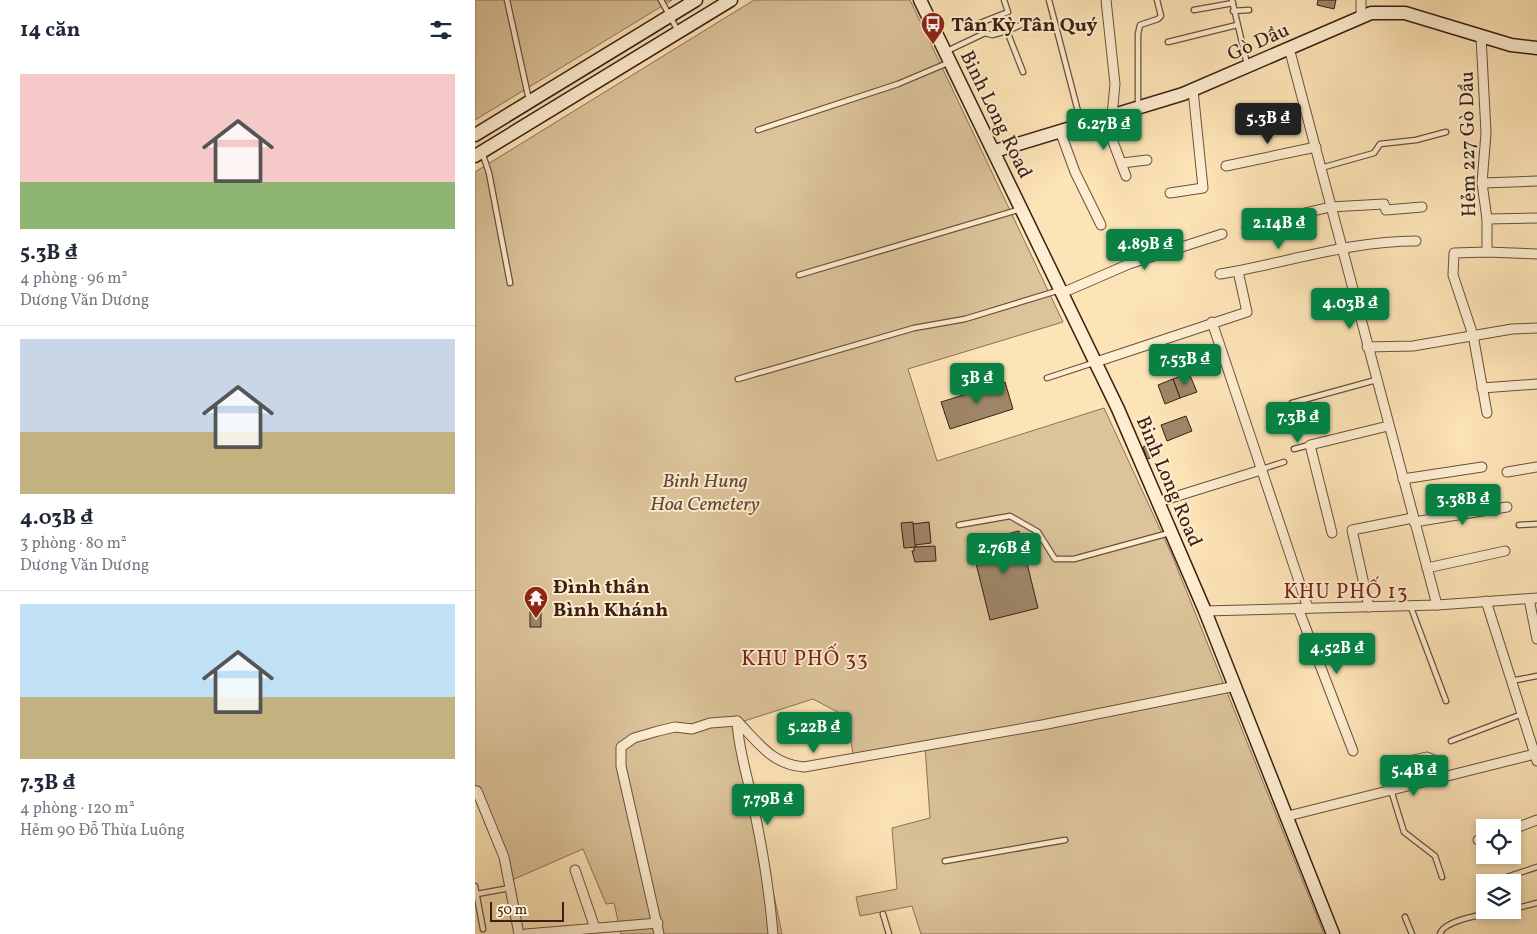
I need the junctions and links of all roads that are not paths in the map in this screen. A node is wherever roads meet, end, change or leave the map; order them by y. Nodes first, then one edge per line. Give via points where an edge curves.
1 (507, 0) edge
2 (661, 0) edge
3 (696, 0) edge
4 (731, 0) edge
5 (920, 0) edge
6 (1004, 0) edge
7 (1049, 0) edge
8 (1106, 0) edge
9 (1157, 0) edge
10 (1211, 0) edge
11 (1361, 0) edge
12 (1233, 2) edge
13 (1212, 6) junction
14 (1194, 10) dead end
15 (1249, 10) dead end
16 (1233, 11) junction
17 (669, 16) junction
18 (1361, 16) junction
19 (1023, 24) dead end
20 (1237, 25) junction
21 (1007, 31) junction
22 (679, 32) junction
23 (985, 33) junction
24 (1481, 36) junction
25 (1168, 42) dead end
26 (1289, 48) junction
27 (1537, 48) edge
28 (948, 57) junction
29 (1248, 67) junction
30 (1023, 72) dead end
31 (1193, 90) junction
32 (529, 102) junction
33 (1138, 108) junction
34 (1108, 117) junction
35 (1082, 125) junction
36 (758, 130) dead end
37 (1060, 131) junction
38 (1446, 132) dead end
39 (475, 135) edge
40 (1316, 148) junction
41 (995, 151) junction
42 (479, 154) edge
43 (1147, 160) dead end
44 (1122, 163) junction
45 (1226, 166) dead end
46 (1321, 168) junction
47 (1127, 176) dead end
48 (1537, 181) edge
49 (1482, 183) junction
50 (1170, 193) dead end
51 (1331, 206) junction
52 (1422, 207) dead end
53 (1022, 208) junction
54 (1537, 218) edge
55 (1487, 219) junction
56 (1101, 225) dead end
57 (1247, 227) dead end
58 (1222, 234) dead end
59 (1416, 241) dead end
60 (1341, 248) junction
61 (1487, 252) junction
62 (1537, 254) edge
63 (1239, 271) junction
64 (1220, 274) dead end
65 (799, 275) dead end
66 (510, 283) dead end
67 (1061, 291) junction
68 (1212, 322) junction
69 (1537, 328) edge
70 (1473, 335) junction
71 (1367, 347) junction
72 (1096, 362) junction
73 (1047, 378) dead end
74 (738, 379) dead end
75 (1376, 380) junction
76 (1537, 384) edge
77 (1482, 388) junction
78 (1292, 403) dead end
79 (1487, 413) dead end
80 (1388, 426) junction
81 (1310, 445) junction
82 (1294, 448) dead end
83 (1284, 462) dead end
84 (1482, 467) dead end
85 (1537, 467) edge
86 (1261, 470) junction
87 (1507, 472) dead end
88 (1403, 479) junction
89 (1158, 502) junction
90 (1507, 507) dead end
91 (1414, 520) junction
92 (1537, 524) edge
93 (959, 525) dead end
94 (1519, 525) dead end
95 (1171, 532) junction
96 (1332, 534) dead end
97 (1505, 551) dead end
98 (1427, 568) junction
99 (1533, 598) edge
100 (1486, 601) junction
101 (1410, 605) junction
102 (1437, 605) junction
103 (1369, 607) junction
104 (1298, 608) junction
105 (1309, 608) junction
106 (1205, 611) junction
107 (1537, 639) edge
108 (1537, 676) edge
109 (1511, 681) junction
110 (1236, 686) junction
111 (1446, 702) dead end
112 (1522, 714) junction
113 (737, 721) junction
114 (1451, 741) dead end
115 (1353, 751) dead end
116 (1536, 757) edge
117 (1391, 765) dead end
118 (1441, 778) junction
119 (476, 790) edge
120 (1391, 790) junction
121 (1288, 816) junction
122 (1537, 820) edge
123 (1521, 826) edge
124 (1065, 840) dead end
125 (945, 861) dead end
126 (1537, 867) edge
127 (575, 870) dead end
128 (1516, 874) edge
129 (1441, 877) dead end
130 (475, 886) edge
131 (510, 888) junction
132 (477, 894) junction
133 (1537, 903) edge
134 (1521, 906) edge
135 (883, 914) dead end
136 (1405, 917) dead end
137 (1476, 917) edge
138 (658, 923) junction
139 (595, 928) junction
140 (483, 929) dead end
141 (519, 934) edge
142 (525, 934) edge
143 (659, 934) edge
144 (773, 934) edge
145 (889, 934) edge
146 (1328, 934) edge
147 (1333, 934) edge
148 (1412, 934) edge
149 (1440, 934) edge

1 - 32 lane
2 - 17 lane
3 - 17 main road
4 - 22 main road
5 - 28 main road, Binh Long Road
6 - 23 lane via 1008,12 980,23
7 - 35 lane
8 - 34 street via 1115,84
9 - 33 lane via 1161,16 1140,25 1138,34
10 - 13 lane
11 - 18 street
12 - 13 lane
12 - 16 lane
13 - 14 lane
15 - 16 lane
16 - 20 lane
17 - 22 lane
17 - 32 main road
18 - 24 main road, Gò Dầu via 1382,12 1405,13
18 - 26 main road, Gò Dầu
19 - 21 lane
20 - 25 lane
20 - 29 lane
21 - 23 lane via 993,35
21 - 30 lane
22 - 42 main road
23 - 28 lane
24 - 27 main road, Gò Dầu via 1511,45
24 - 49 street, Hẻm 227 Gò Dầu via 1486,133
26 - 29 main road, Gò Dầu
26 - 40 street
28 - 36 lane via 899,84
28 - 41 main road, Binh Long Road
29 - 31 main road, Gò Dầu
31 - 33 main road, Gò Dầu
31 - 50 street via 1203,188
32 - 39 main road
33 - 34 main road, Gò Dầu
34 - 35 main road, Gò Dầu
34 - 44 street
35 - 37 main road, Gò Dầu
37 - 41 main road, Gò Dầu
37 - 56 street via 1075,172
38 - 46 lane via 1416,140 1380,144 1374,153
40 - 45 street
40 - 46 street
41 - 53 main road, Binh Long Road
42 - 66 lane via 489,173
43 - 44 street
44 - 47 street
46 - 51 street
48 - 49 street
49 - 55 street, Hẻm 227 Gò Dầu
51 - 52 street via 1384,204 1386,210
51 - 57 street
51 - 60 street
53 - 65 lane
53 - 67 main road, Binh Long Road
54 - 55 street
55 - 61 street, Hẻm 227 Gò Dầu
58 - 67 street via 1129,264
59 - 60 street via 1385,241
60 - 63 street
60 - 71 street
61 - 62 street
61 - 70 street via 1454,253 1453,275
63 - 64 street
63 - 68 street via 1247,312
67 - 72 main road, Binh Long Road
67 - 74 lane via 965,319 914,328
68 - 72 street
68 - 86 street
69 - 70 street
70 - 71 street via 1413,346
70 - 77 street
71 - 75 street
72 - 73 lane
72 - 89 main road, Binh Long Road
75 - 78 lane
75 - 80 street
76 - 77 street
77 - 79 street
80 - 81 street
80 - 88 street
81 - 82 lane
81 - 96 street
83 - 86 lane
84 - 88 street
85 - 87 street
86 - 89 street
86 - 105 street
88 - 91 street
89 - 95 main road, Binh Long Road
90 - 91 street
91 - 98 street
91 - 103 street via 1352,530
92 - 94 lane
93 - 95 lane via 1010,516 1038,532 1055,559 1074,559
95 - 106 main road, Binh Long Road
97 - 98 street
98 - 102 street
99 - 100 street
99 - 107 street
100 - 102 street
100 - 109 street
101 - 102 street
101 - 103 street
101 - 111 lane
103 - 105 street
104 - 105 street
104 - 106 street
104 - 115 street
106 - 110 main road, Binh Long Road
108 - 109 lane
109 - 112 street
110 - 113 street via 1042,725 804,767 784,764 772,758
110 - 121 main road, Binh Long Road
112 - 114 lane
112 - 116 street
113 - 138 street via 710,723 691,729 663,729 634,738 621,747 621,766
113 - 144 street via 738,742 749,786
116 - 118 street
117 - 118 street via 1427,757 1432,759
118 - 120 street
119 - 131 street via 504,857
120 - 121 street
120 - 129 lane via 1404,832 1435,856
121 - 147 main road, Binh Long Road
122 - 123 street
124 - 125 lane
126 - 128 lane
127 - 139 street
130 - 132 lane
131 - 132 lane
131 - 141 street
132 - 140 lane
133 - 134 lane
135 - 145 lane
136 - 148 lane
137 - 149 lane via 1445,926
138 - 139 street
138 - 143 street
139 - 142 street
146 - 147 lane

